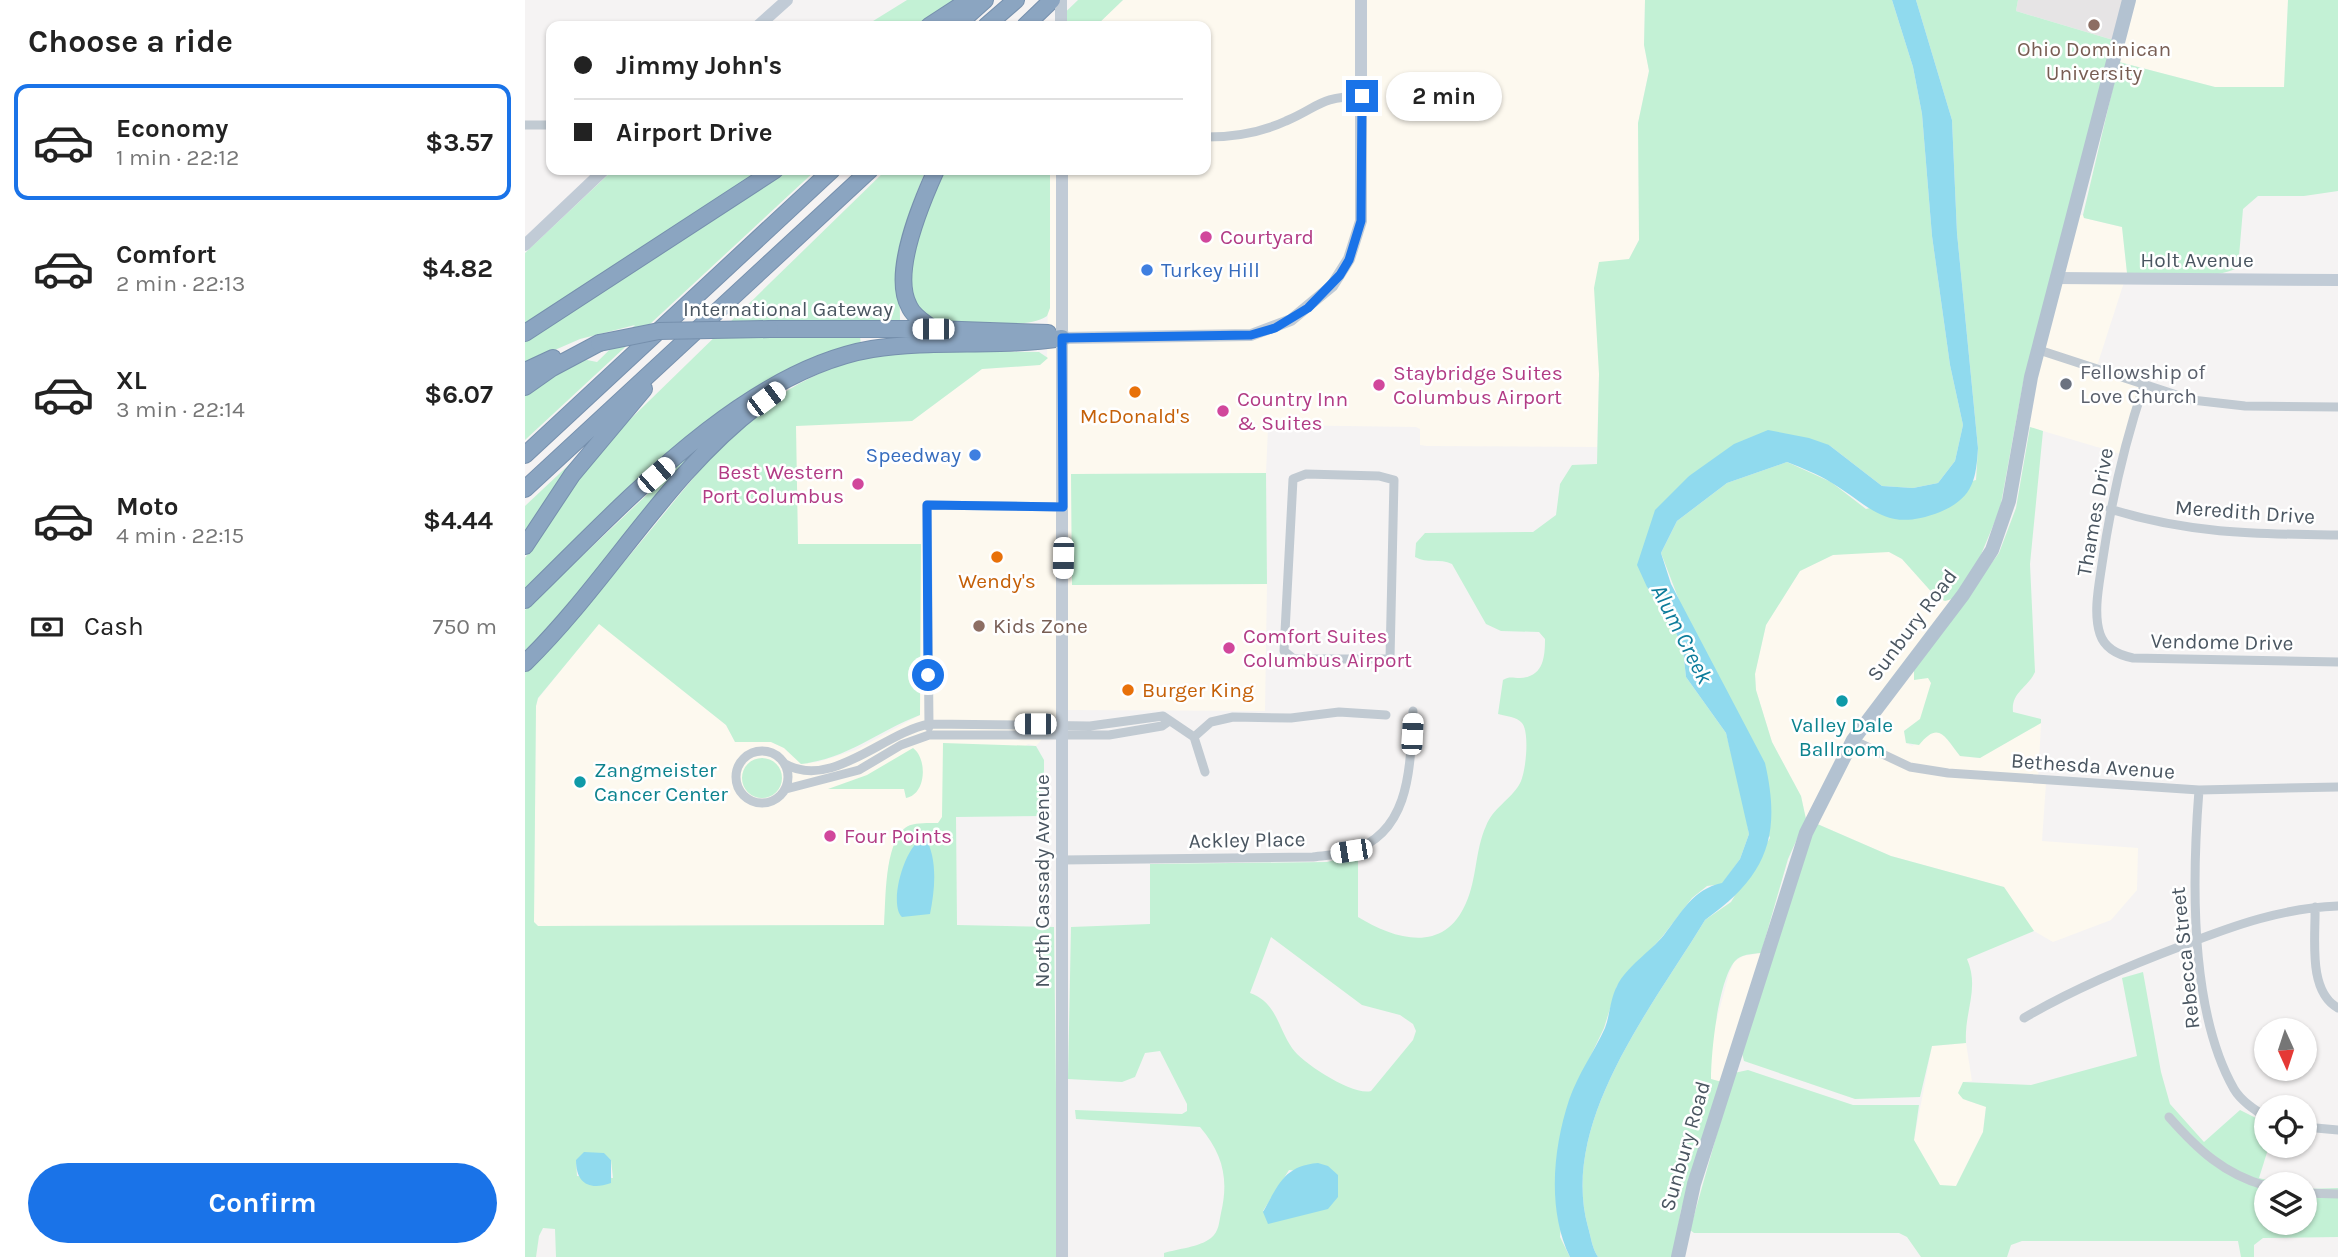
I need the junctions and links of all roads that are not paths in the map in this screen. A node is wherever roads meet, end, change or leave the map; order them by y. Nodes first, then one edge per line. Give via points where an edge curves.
1 (787, 0) edge
2 (969, 0) edge
3 (985, 0) edge
4 (1016, 0) edge
5 (1052, 0) edge
6 (1061, 0) edge
7 (1361, 0) edge
8 (2129, 0) edge
9 (764, 21) edge
10 (937, 21) edge
11 (962, 21) edge
12 (992, 21) edge
13 (1030, 21) edge
14 (1043, 21) edge
15 (1061, 21) edge
16 (1362, 96) junction
17 (525, 125) edge
18 (546, 125) edge
19 (1211, 136) edge
20 (599, 175) edge
21 (767, 175) edge
22 (827, 175) edge
23 (865, 175) edge
24 (934, 175) edge
25 (1062, 175) edge
26 (525, 245) edge
27 (2056, 278) junction
28 (2338, 280) edge
29 (933, 329) junction
30 (525, 333) edge
31 (689, 337) junction
32 (1062, 338) junction
33 (599, 343) junction
34 (2039, 350) junction
35 (825, 362) junction
36 (525, 370) edge
37 (2144, 385) junction
38 (525, 387) edge
39 (2338, 407) edge
40 (525, 455) edge
41 (525, 489) edge
42 (1063, 507) junction
43 (2110, 509) junction
44 (2338, 535) edge
45 (525, 546) edge
46 (525, 600) edge
47 (2108, 647) joint
48 (1338, 660) joint
49 (2338, 662) edge
50 (525, 663) edge
51 (1413, 711) dead end
52 (1386, 715) dead end
53 (929, 724) junction
54 (1061, 730) junction
55 (929, 735) junction
56 (1194, 737) junction
57 (1853, 740) junction
58 (785, 764) junction
59 (1205, 772) dead end
60 (2338, 787) edge
61 (786, 789) junction
62 (2199, 790) junction
63 (1062, 860) junction
64 (2338, 906) edge
65 (2315, 907) junction
66 (2198, 939) junction
67 (2338, 1008) edge
68 (2024, 1018) dead end
69 (2254, 1109) edge
70 (2169, 1118) dead end
71 (2317, 1128) edge
72 (2338, 1130) edge
73 (2254, 1182) edge
74 (2317, 1194) edge
75 (2338, 1194) edge
76 (1062, 1257) edge
77 (1678, 1257) edge

1 - 9 main road
2 - 10 highway
3 - 11 highway
4 - 12 highway
5 - 13 highway
6 - 14 highway
6 - 15 main road
7 - 16 main road
8 - 27 main road, Sunbury Road
16 - 19 street via 1323,100 1286,121 1239,136
16 - 32 main road via 1361,221 1340,275 1308,308 1275,328 1251,335
17 - 18 street
20 - 26 main road
21 - 30 highway
22 - 40 highway
23 - 31 highway
24 - 29 highway via 912,225 904,294 909,308
25 - 32 main road, North Cassady Avenue
27 - 28 main road, Holt Avenue
27 - 34 main road, Sunbury Road
29 - 32 highway, International Gateway via 1043,332
29 - 33 highway, International Gateway, bridge via 659,331
31 - 41 highway
31 - 45 highway via 578,467
32 - 35 highway, International Gateway via 871,349
32 - 42 main road, North Cassady Avenue
33 - 36 highway, International Gateway
33 - 38 highway
34 - 37 street
34 - 57 main road, Sunbury Road via 2009,501 1992,550
35 - 46 highway, International Gateway via 784,379 731,411 656,475
35 - 50 highway via 786,383 724,431
37 - 39 street via 2192,401
37 - 43 street, Thames Drive
42 - 53 street via 927,505
42 - 54 main road, North Cassady Avenue
43 - 44 street, Meredith Drive via 2175,527
43 - 47 street, Thames Drive via 2098,622
47 - 49 street, Vendome Drive via 2133,658
48 - 48 street via 1294,659 1284,651 1293,479 1306,474 1394,480 1390,659
51 - 63 street, Ackley Place via 1406,793 1394,821 1371,842 1351,851 1313,858
52 - 56 street via 1339,712 1291,718 1233,717 1211,722
53 - 54 street
53 - 55 street
53 - 58 street via 911,727 834,767 799,772
54 - 55 street
54 - 56 street via 1163,716
54 - 63 main road, North Cassady Avenue
55 - 61 street via 901,745 859,770
56 - 59 street
57 - 62 street, Bethesda Avenue via 1910,767 1948,773
57 - 77 main road, Sunbury Road via 1806,833 1778,913 1694,1184
58 - 61 street
58 - 61 street via 772,753 755,752 741,761 736,778 742,794 756,803 773,801
60 - 62 street, Bethesda Avenue
62 - 66 street, Rebecca Street via 2193,893
63 - 76 main road, North Cassady Avenue
64 - 65 street
65 - 66 street via 2267,915
65 - 67 street via 2321,989
66 - 68 street via 2067,992
66 - 69 street, Rebecca Street via 2211,1037 2235,1091
70 - 73 street via 2222,1169
71 - 72 street
74 - 75 street

